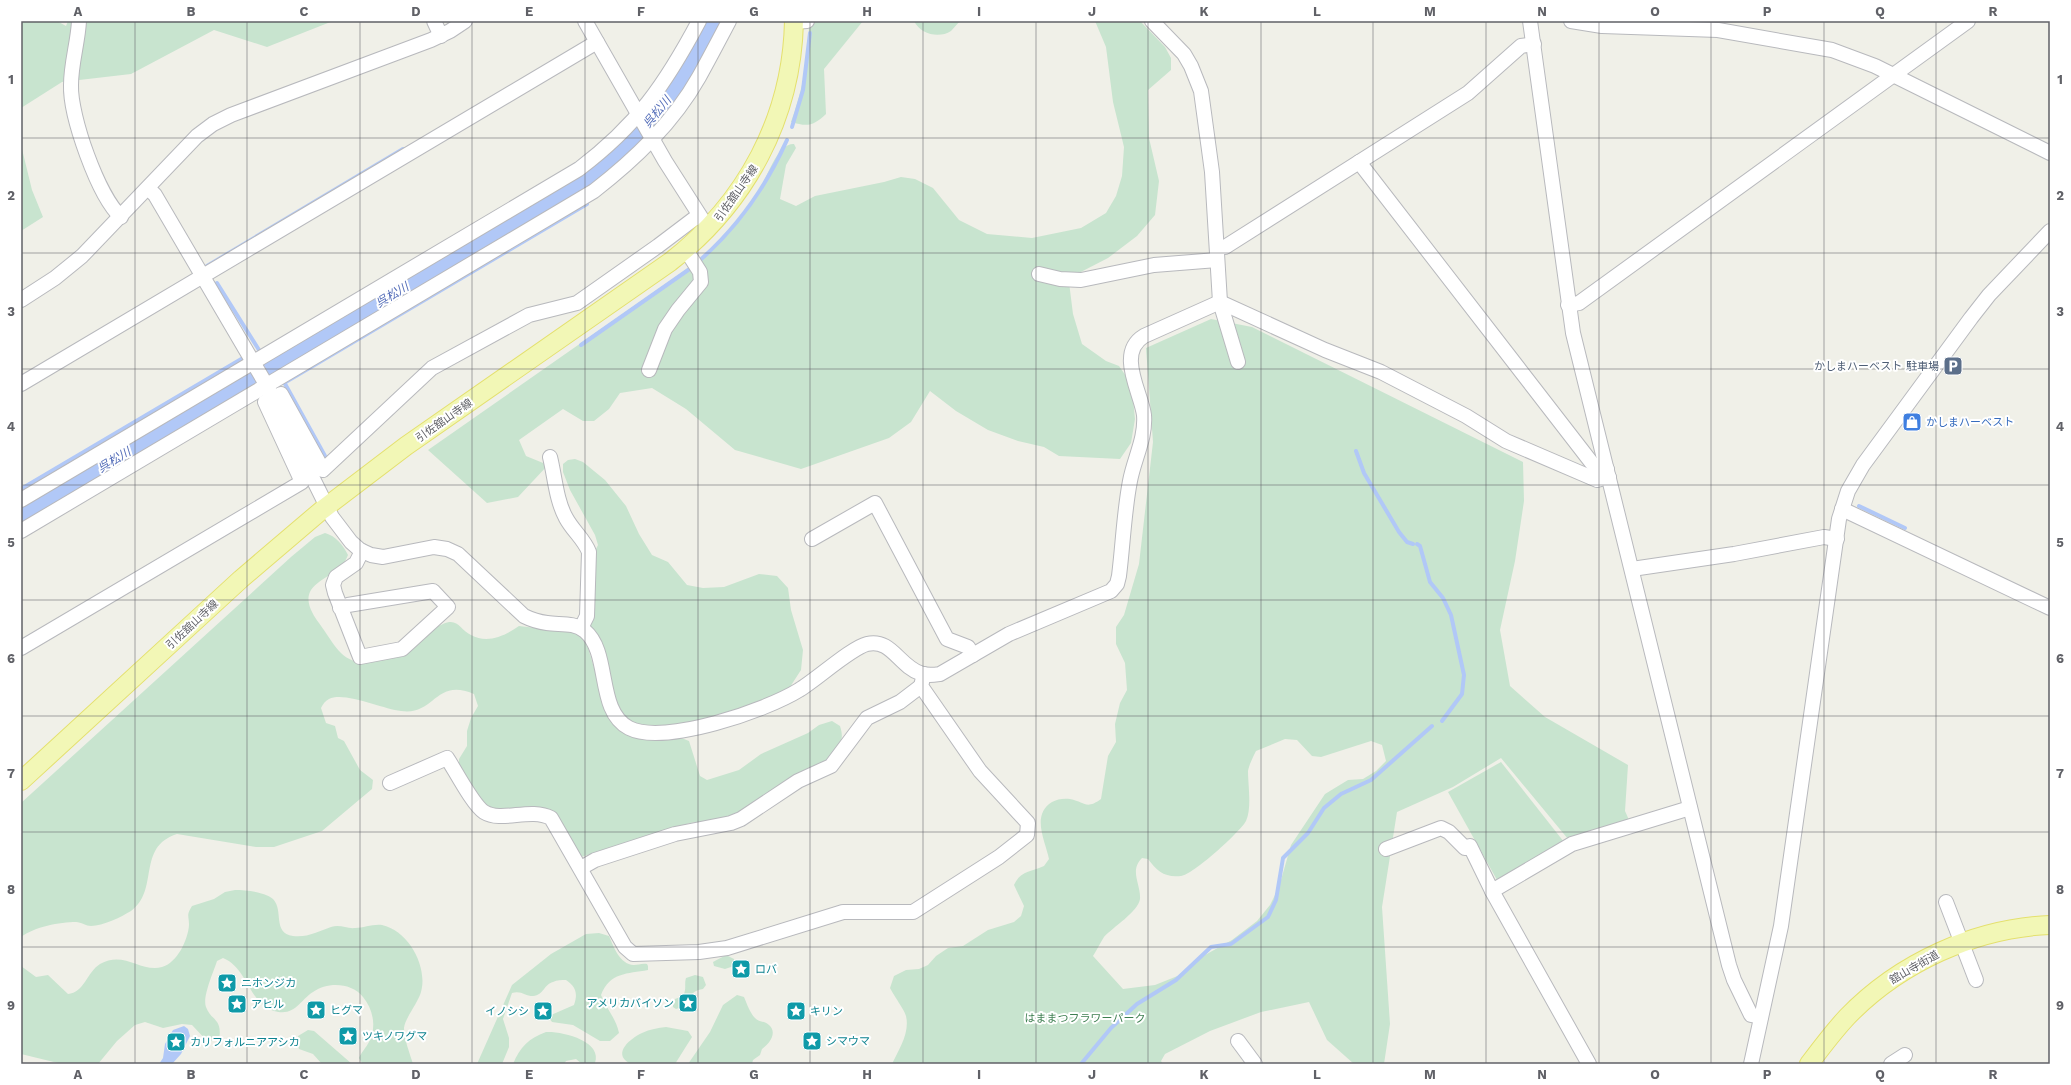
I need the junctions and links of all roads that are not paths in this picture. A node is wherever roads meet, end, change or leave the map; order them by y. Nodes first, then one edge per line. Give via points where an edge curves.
1 (79, 21) edge
2 (434, 21) edge
3 (465, 21) edge
4 (585, 21) edge
5 (699, 21) edge
6 (729, 21) edge
7 (798, 21) edge
8 (1152, 21) edge
9 (1530, 21) edge
10 (1570, 21) edge
11 (1968, 21) edge
12 (441, 36) junction
13 (597, 42) junction
14 (1534, 44) junction
15 (1893, 76) junction
16 (640, 117) junction
17 (652, 137) junction
18 (2050, 154) edge
19 (1359, 162) junction
20 (148, 188) junction
21 (121, 217) junction
22 (704, 221) junction
23 (2050, 231) edge
24 (686, 250) junction
25 (1217, 254) junction
26 (1039, 274) dead end
27 (202, 276) junction
28 (21, 300) edge
29 (1220, 302) junction
30 (1568, 305) junction
31 (1238, 362) dead end
32 (254, 364) junction
33 (649, 370) dead end
34 (21, 384) edge
35 (268, 389) junction
36 (550, 457) dead end
37 (1608, 473) junction
38 (21, 500) edge
39 (327, 506) junction
40 (1842, 509) junction
41 (21, 531) edge
42 (1836, 539) junction
43 (812, 540) dead end
44 (362, 551) junction
45 (1632, 569) junction
46 (340, 608) junction
47 (2050, 608) edge
48 (580, 628) junction
49 (21, 648) edge
50 (973, 655) junction
51 (922, 680) junction
52 (21, 781) edge
53 (390, 783) dead end
54 (1690, 808) junction
55 (1386, 849) dead end
56 (581, 868) junction
57 (1492, 891) junction
58 (1946, 902) dead end
59 (2050, 925) edge
60 (1961, 943) junction
61 (1976, 980) dead end
62 (1761, 1017) junction
63 (1238, 1041) dead end
64 (1905, 1055) dead end
65 (1587, 1063) edge
66 (1811, 1063) edge
67 (1255, 1064) edge
68 (1751, 1064) edge
69 (1891, 1064) edge

1 - 21 street via 71,76 73,106 99,186 113,210
2 - 12 street
3 - 12 street
4 - 13 street
5 - 16 street via 676,65
6 - 17 street via 698,78 673,115
7 - 22 main road, 引佐舘山寺線 via 786,86 774,127 744,185
8 - 25 street via 1184,54 1201,91 1212,172
9 - 14 street
10 - 15 street via 1602,26 1700,28 1744,34 1832,50 1854,57
11 - 15 street
12 - 20 street via 222,118 197,136
13 - 16 street
13 - 27 street
14 - 19 street via 1521,46 1468,94
14 - 30 street
15 - 18 street
15 - 30 street via 1579,303
16 - 17 street
16 - 32 street via 598,155 559,182
17 - 22 street
17 - 35 street via 614,175 573,205
19 - 25 street
19 - 37 street via 1598,471
20 - 21 street
20 - 27 street via 155,195
21 - 28 street via 69,268
22 - 24 main road, 引佐舘山寺線
22 - 35 street via 658,246 577,303 529,315 432,368 323,470 281,394
23 - 40 street via 1989,295 1971,318 1863,465 1848,491
24 - 33 street via 700,272 701,282 671,319 660,339
24 - 39 main road, 引佐舘山寺線 via 406,446
25 - 26 street via 1082,280
25 - 29 street
27 - 32 street
27 - 34 street
29 - 31 street
29 - 37 street via 1388,376 1466,416 1512,444 1597,480
29 - 50 street via 1144,336 1133,349 1130,363 1142,406 1144,427 1130,482 1117,584 1103,595 1014,631
30 - 37 street
32 - 35 street
32 - 38 street
35 - 39 street
35 - 41 street
35 - 49 street via 265,402 302,482
36 - 48 street via 562,510 589,552 587,616
37 - 45 street
39 - 44 street via 351,542
39 - 52 main road, 引佐舘山寺線 via 241,579
40 - 42 street
40 - 47 street
42 - 45 street via 1824,537
42 - 62 street via 1781,926
43 - 50 street via 875,504 947,639 968,647
44 - 46 street via 356,563 336,577 333,585
44 - 48 street via 383,557 434,548 447,549 458,554 524,616 534,621 574,625
45 - 54 street
46 - 46 street via 360,657 402,649 448,607 433,591
48 - 51 street via 592,639 615,715 629,728 639,731 686,730 770,705 799,690 865,644 882,644 889,648
50 - 51 street via 940,674
51 - 56 street via 900,702 867,718 832,766 792,785 752,813 731,823 686,831 609,855
51 - 56 street via 980,771 1028,823 1027,834 999,857 913,912 843,912 727,948 699,952 633,954 625,947
53 - 56 street via 447,758 483,811 497,815 542,814 551,818
54 - 57 street via 1572,844
54 - 62 street via 1731,972 1752,1015
55 - 57 street via 1437,829 1445,829 1465,848 1470,846
57 - 65 street
58 - 60 street
59 - 60 main road, 舘山寺街道 via 2000,932
60 - 61 street
60 - 66 main road, 舘山寺街道 via 1918,962 1882,986 1848,1017
62 - 68 street
63 - 67 street
64 - 69 street

